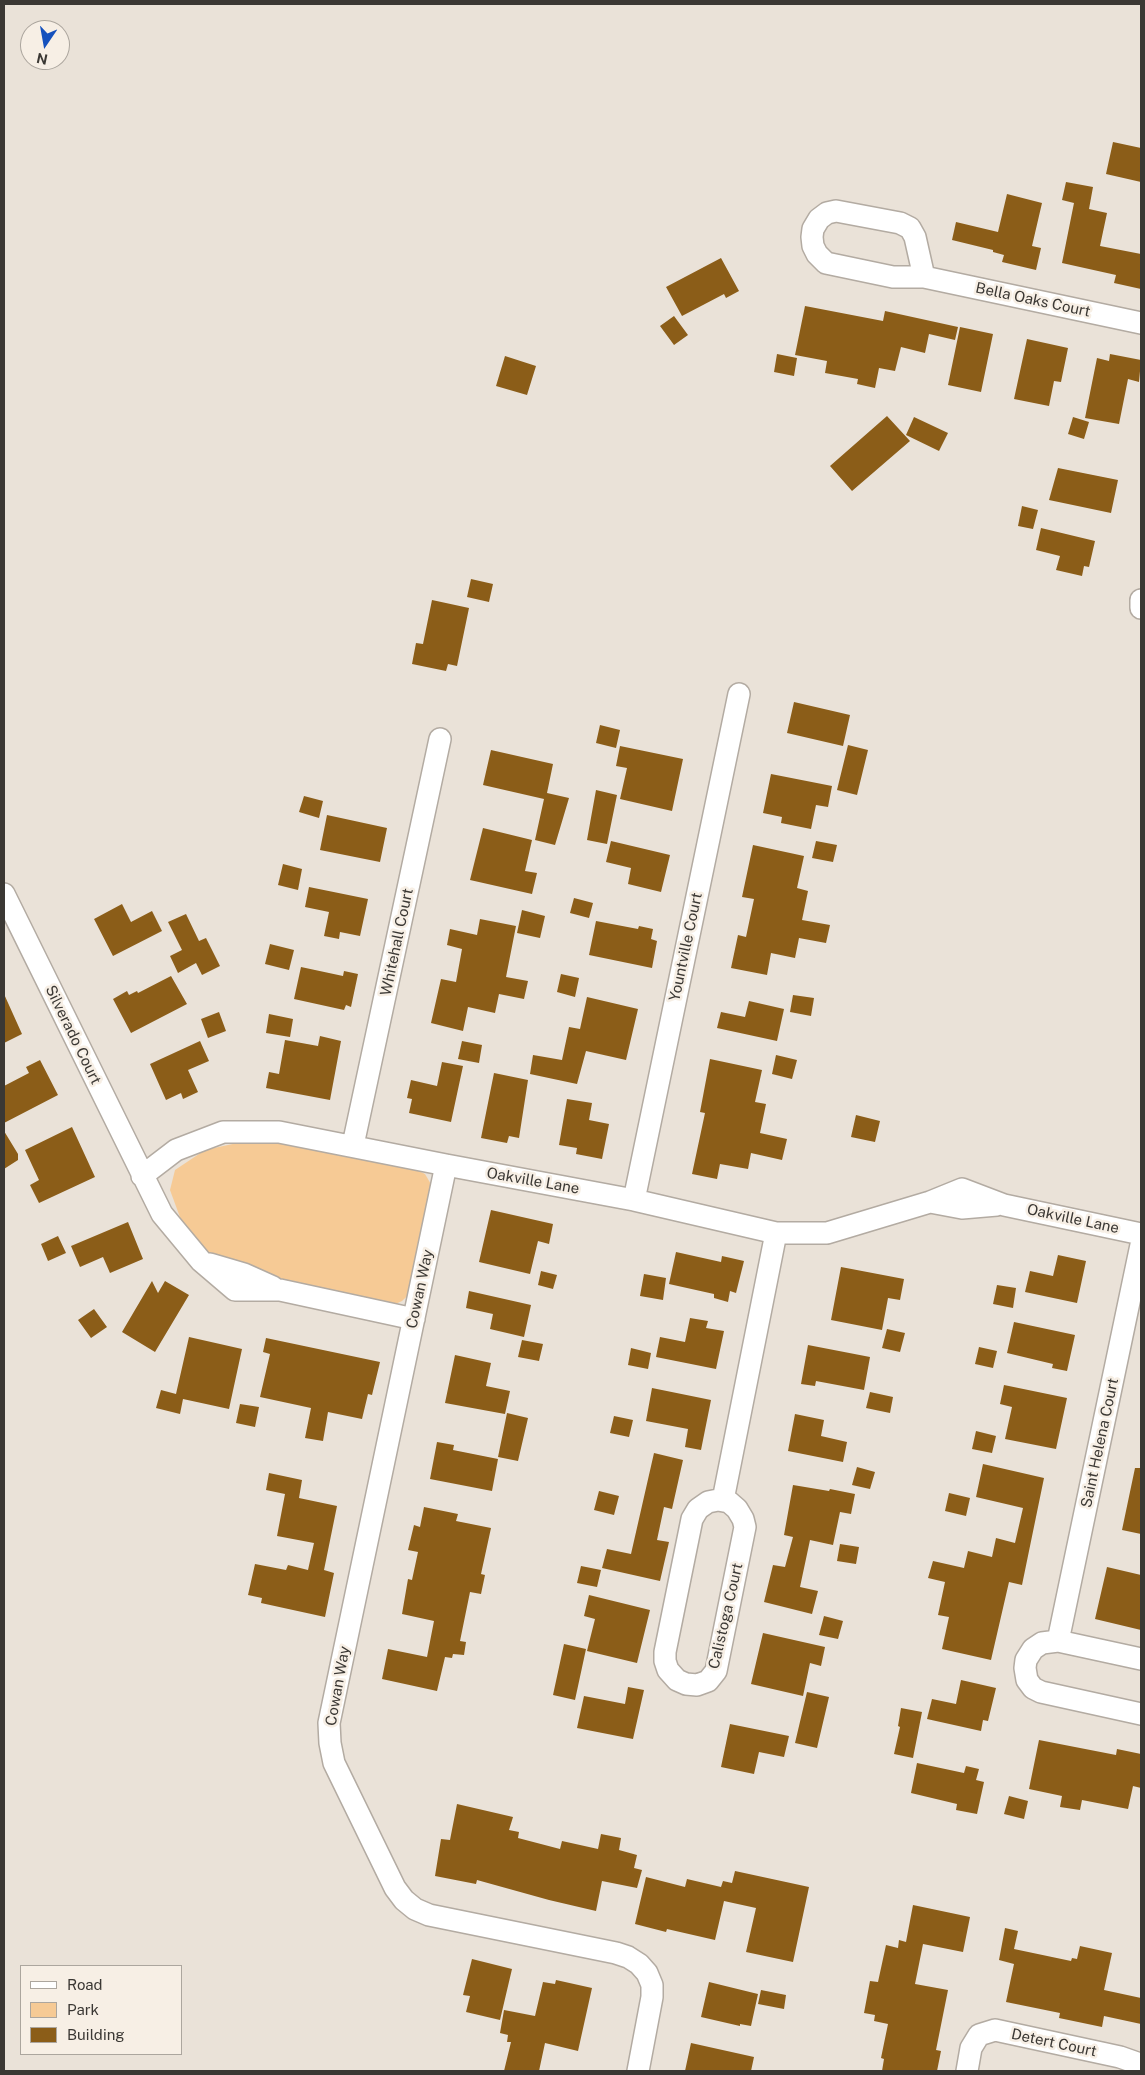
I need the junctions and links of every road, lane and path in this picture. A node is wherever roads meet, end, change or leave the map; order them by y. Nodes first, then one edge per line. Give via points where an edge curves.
1 (924, 277) junction
2 (1141, 323) edge
3 (1141, 600) edge
4 (1141, 608) edge
5 (739, 694) dead end
6 (440, 739) dead end
7 (4, 894) edge
8 (353, 1146) junction
9 (446, 1165) junction
10 (142, 1176) junction
11 (634, 1200) junction
12 (776, 1233) junction
13 (1141, 1234) edge
14 (1141, 1245) edge
15 (414, 1318) junction
16 (723, 1500) junction
17 (1058, 1641) junction
18 (1141, 1659) edge
19 (1141, 1714) edge
20 (1141, 2068) edge
21 (638, 2071) edge
22 (967, 2071) edge

1 - 1 street, Bella Oaks Court via 915,237 910,228 900,223 836,210 827,212 813,228 813,246 826,263 893,277
1 - 2 street, Bella Oaks Court
3 - 4 street
5 - 11 street, Yountville Court
6 - 8 street, Whitehall Court
7 - 10 street, Silverado Court
8 - 9 street, Oakville Lane
8 - 10 street, Oakville Lane via 279,1132 223,1132 176,1150
9 - 11 street, Oakville Lane
9 - 15 street, Cowan Way
10 - 15 street, Silverado Court via 162,1214 201,1261 236,1290 280,1290
11 - 12 street, Oakville Lane
12 - 13 street, Oakville Lane via 827,1233 962,1189 1004,1205
12 - 16 street
14 - 17 street, Saint Helena Court
15 - 21 street, Cowan Way via 330,1723 334,1762 396,1888 415,1909 428,1915 616,1953 639,1964 649,1979 652,1997
16 - 16 street, Calistoga Court via 737,1509 745,1527 720,1653 716,1671 708,1681 686,1684 668,1670 665,1652 692,1519 708,1502
17 - 18 street
17 - 19 street via 1042,1643 1026,1660 1027,1680 1033,1688
20 - 22 street, Detert Court via 1137,2063 1120,2057 995,2030 979,2035 971,2048

